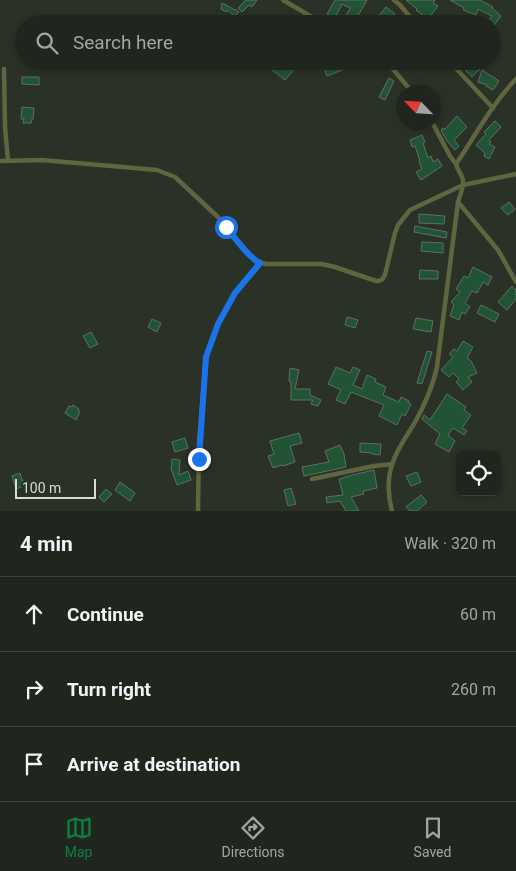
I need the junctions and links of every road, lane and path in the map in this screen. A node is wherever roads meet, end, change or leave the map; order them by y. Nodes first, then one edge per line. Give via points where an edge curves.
1 (283, 0) edge
2 (394, 0) edge
3 (309, 15) edge
4 (408, 15) edge
5 (4, 69) dead end
6 (394, 70) edge
7 (458, 70) edge
8 (516, 79) edge
9 (406, 85) edge
10 (493, 108) junction
11 (436, 130) edge
12 (0, 161) edge
13 (8, 161) junction
14 (456, 164) junction
15 (516, 174) edge
16 (463, 185) junction
17 (458, 202) junction
18 (260, 263) junction
19 (516, 282) edge
20 (392, 464) junction
21 (312, 479) dead end
22 (198, 511) edge
23 (392, 511) edge

1 - 3 street
2 - 4 street
5 - 13 street
6 - 9 street
7 - 10 street
8 - 10 street
10 - 14 street
11 - 14 street
12 - 13 street
13 - 18 street via 42,160 150,168 171,175 218,217
14 - 16 street
15 - 16 street
16 - 17 street
16 - 18 street via 410,210 403,217 395,233 385,275 380,281 322,264
17 - 19 street via 498,250
17 - 20 street via 434,380
18 - 22 street via 235,293 218,324 206,357 199,442
20 - 21 street
20 - 23 street via 389,478

